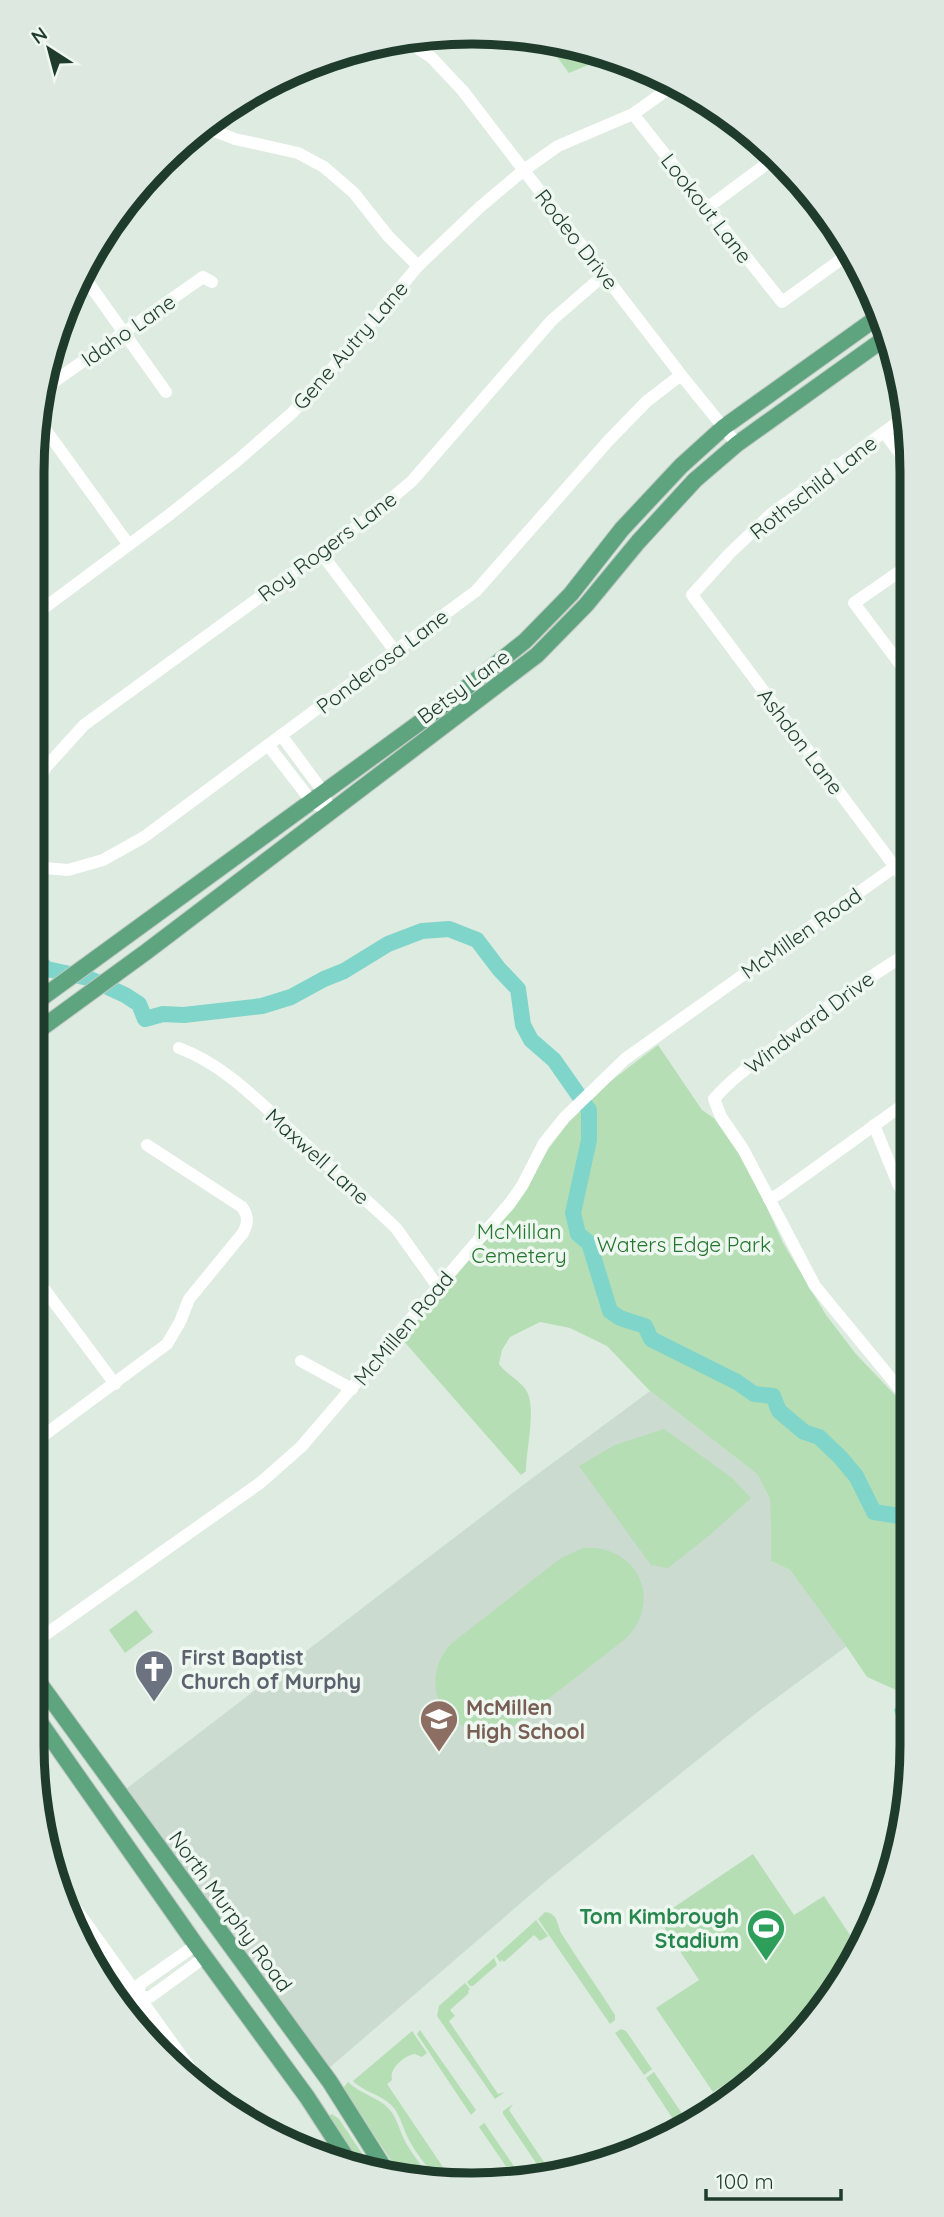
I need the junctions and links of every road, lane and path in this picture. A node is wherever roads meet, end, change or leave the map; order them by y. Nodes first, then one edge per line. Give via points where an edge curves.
1 (415, 47) edge
2 (666, 91) edge
3 (633, 114) junction
4 (213, 131) edge
5 (768, 163) edge
6 (524, 170) junction
7 (707, 208) junction
8 (843, 258) edge
9 (418, 266) junction
10 (604, 275) junction
11 (212, 282) dead end
12 (88, 283) edge
13 (873, 321) edge
14 (124, 333) junction
15 (880, 342) edge
16 (681, 375) junction
17 (53, 382) edge
18 (166, 392) dead end
19 (897, 422) edge
20 (724, 427) junction
21 (46, 430) edge
22 (884, 432) junction
23 (737, 444) junction
24 (899, 453) edge
25 (129, 545) junction
26 (321, 553) junction
27 (900, 571) edge
28 (692, 595) joint
29 (44, 608) edge
30 (395, 651) junction
31 (900, 664) edge
32 (281, 735) junction
33 (268, 745) junction
34 (44, 771) edge
35 (318, 797) junction
36 (329, 812) junction
37 (900, 863) edge
38 (895, 867) junction
39 (44, 868) edge
40 (900, 874) edge
41 (900, 958) edge
42 (44, 996) edge
43 (44, 1026) edge
44 (178, 1048) dead end
45 (900, 1107) edge
46 (874, 1125) junction
47 (146, 1144) dead end
48 (900, 1187) edge
49 (769, 1199) junction
50 (438, 1287) junction
51 (44, 1298) edge
52 (301, 1361) dead end
53 (115, 1384) junction
54 (352, 1389) junction
55 (900, 1389) edge
56 (44, 1435) edge
57 (44, 1636) edge
58 (44, 1689) edge
59 (44, 1728) edge
60 (81, 1919) edge
61 (200, 1951) junction
62 (138, 1997) junction
63 (130, 2003) edge
64 (187, 2065) edge
65 (344, 2154) edge
66 (382, 2164) edge

1 - 6 street, Rodeo Drive via 463,91
2 - 3 street, Gene Autry Lane
3 - 6 street, Gene Autry Lane via 558,146
3 - 7 street, Lookout Lane
4 - 9 street via 298,153 324,166
5 - 7 street
6 - 9 street, Gene Autry Lane
6 - 10 street, Rodeo Drive
7 - 8 street, Lookout Lane via 782,302
9 - 25 street, Gene Autry Lane via 292,413
10 - 16 street, Rodeo Drive
10 - 26 street, Roy Rogers Lane via 552,320 412,481
11 - 14 street, Idaho Lane via 203,277
12 - 14 street
13 - 20 main road, Betsy Lane
14 - 17 street, Idaho Lane
14 - 18 street
15 - 23 main road, Betsy Lane
16 - 20 street, Rodeo Drive
16 - 30 street, Ponderosa Lane via 609,440 476,591
19 - 22 street, Rothschild Lane
20 - 23 street, Rodeo Drive
20 - 35 main road, Betsy Lane via 622,529 571,594 525,641
21 - 25 street
22 - 24 street
22 - 28 street, Rothschild Lane via 771,514
23 - 36 main road, Betsy Lane via 695,480 537,655
25 - 29 street, Gene Autry Lane
26 - 30 street
26 - 34 street, Roy Rogers Lane via 84,725
27 - 31 street via 854,603
28 - 38 street, Ashdon Lane
30 - 32 street, Ponderosa Lane
32 - 33 street, Ponderosa Lane
32 - 35 street
33 - 35 street
33 - 39 street, Ponderosa Lane via 144,837 103,860 68,870
35 - 36 street
35 - 42 main road, Betsy Lane
36 - 43 main road, Betsy Lane
37 - 38 street, McMillen Road
38 - 40 street, Ashdon Lane
38 - 50 street, McMillen Road via 625,1059 565,1117 544,1143 510,1203
41 - 49 street, Windward Drive via 792,1033 714,1099
44 - 50 street, Maxwell Lane via 218,1068 379,1212
45 - 46 street
46 - 48 street
46 - 49 street
47 - 53 street via 242,1207 247,1226 189,1299 167,1344
49 - 55 street via 815,1286
50 - 54 street, McMillen Road
51 - 53 street
52 - 54 street
53 - 56 street
54 - 57 street, McMillen Road via 301,1447 260,1483
58 - 66 main road, North Murphy Road via 330,2082
59 - 61 main road
60 - 62 street
61 - 62 street via 140,1984
61 - 65 main road
62 - 63 street
62 - 64 street

